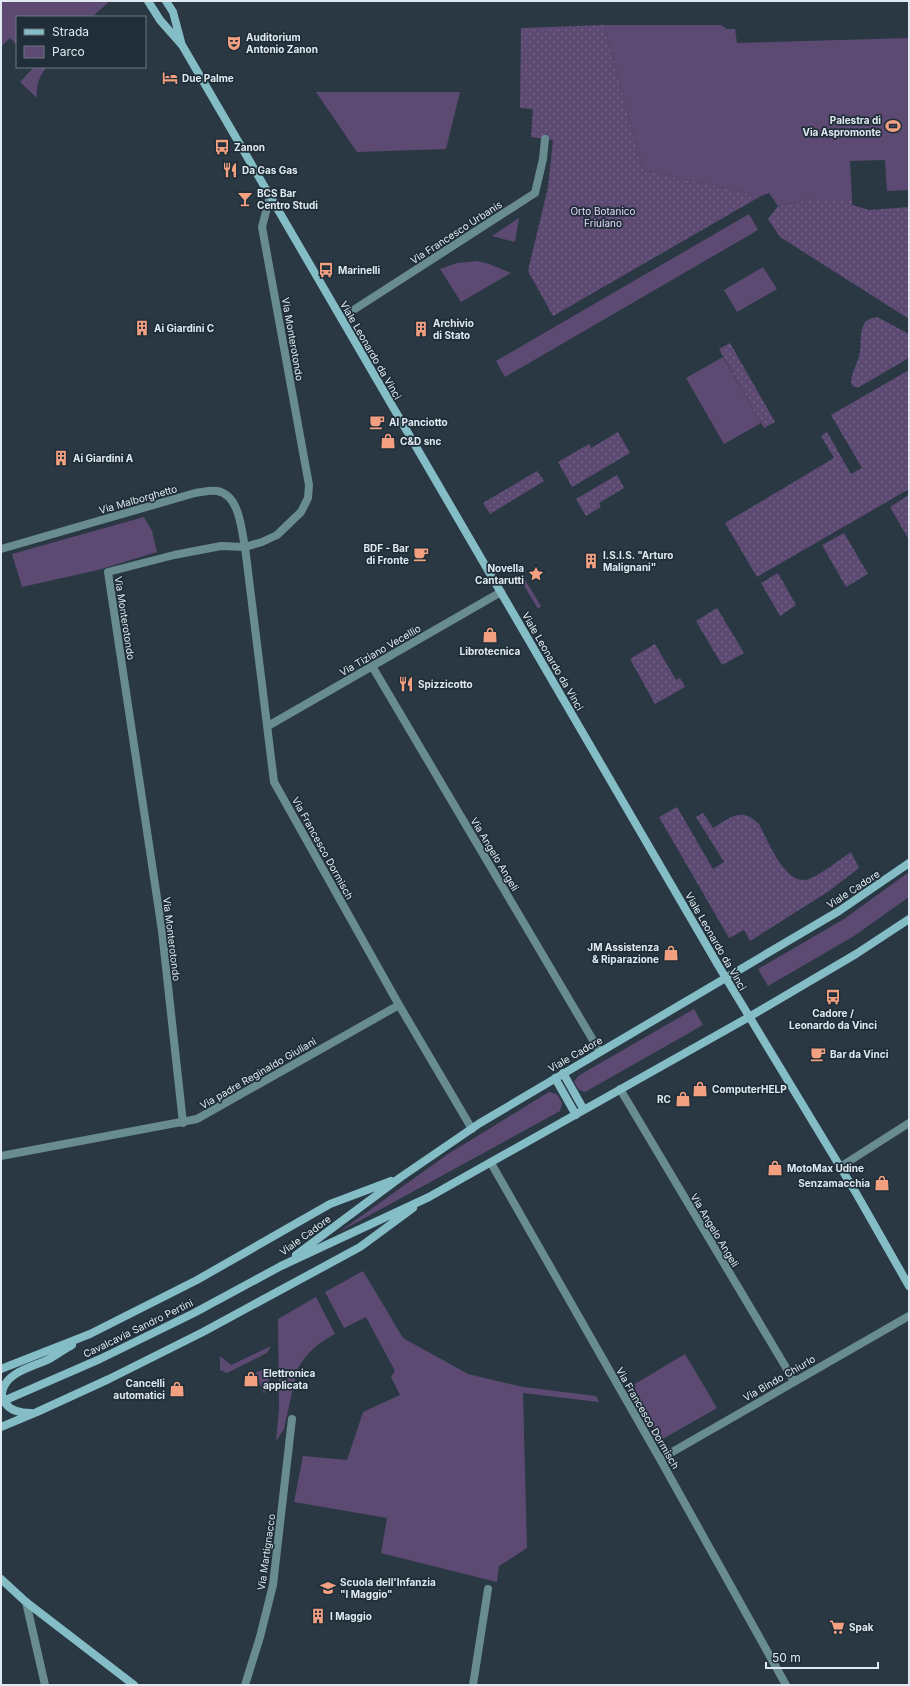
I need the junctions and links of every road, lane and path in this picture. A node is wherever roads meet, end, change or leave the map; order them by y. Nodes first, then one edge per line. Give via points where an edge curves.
1 (148, 1) edge
2 (166, 1) edge
3 (182, 45) junction
4 (545, 139) dead end
5 (270, 196) junction
6 (341, 318) junction
7 (245, 547) junction
8 (1, 549) edge
9 (501, 592) junction
10 (372, 666) junction
11 (268, 726) junction
12 (909, 863) edge
13 (909, 919) edge
14 (726, 978) junction
15 (399, 1005) junction
16 (749, 1017) junction
17 (600, 1052) junction
18 (563, 1073) junction
19 (555, 1078) junction
20 (620, 1089) junction
21 (584, 1110) junction
22 (576, 1115) junction
23 (183, 1123) junction
24 (909, 1123) edge
25 (472, 1129) junction
26 (1, 1156) edge
27 (491, 1163) junction
28 (840, 1167) junction
29 (401, 1177) junction
30 (428, 1197) junction
31 (281, 1266) junction
32 (909, 1286) edge
33 (909, 1316) edge
34 (90, 1334) junction
35 (1, 1369) edge
36 (794, 1381) junction
37 (1, 1402) edge
38 (37, 1412) junction
39 (292, 1419) dead end
40 (1, 1427) edge
41 (660, 1459) junction
42 (1, 1579) edge
43 (488, 1588) dead end
44 (26, 1602) junction
45 (45, 1685) edge
46 (134, 1685) edge
47 (245, 1685) edge
48 (473, 1685) edge
49 (786, 1685) edge

1 - 3 main road via 160,20
2 - 3 main road via 173,12
3 - 5 main road, Viale Leonardo da Vinci
4 - 6 street, Via Francesco Urbanis via 535,193
5 - 6 main road, Viale Leonardo da Vinci
5 - 7 street, Via Monterotondo via 262,227 309,492 302,512 277,535
6 - 9 main road, Viale Leonardo da Vinci
7 - 8 street, Via Malborghetto via 234,502 221,492 210,490
7 - 11 street, Via Francesco Dormisch
7 - 23 street, Via Monterotondo via 221,546 108,572 162,931
9 - 10 street, Via Tiziano Vecellio
9 - 14 main road, Viale Leonardo da Vinci
10 - 11 street, Via Tiziano Vecellio
10 - 17 street, Via Angelo Angeli
11 - 15 street, Via Francesco Dormisch via 274,782
12 - 14 main road, Viale Cadore via 840,911
13 - 16 main road, Viale Cadore via 856,954
14 - 16 main road, Viale Leonardo da Vinci
14 - 17 main road, Viale Cadore
15 - 23 street, Via padre Reginaldo Giuliani via 209,1114
15 - 25 street, Via Francesco Dormisch
16 - 20 main road, Viale Cadore
16 - 28 main road, Viale Leonardo da Vinci
17 - 18 main road, Viale Cadore
18 - 19 main road, Viale Cadore
18 - 21 main road
19 - 22 main road
19 - 25 main road, Viale Cadore
20 - 21 main road, Viale Cadore
20 - 36 street, Via Angelo Angeli
21 - 22 main road, Viale Cadore
22 - 27 main road, Viale Cadore
23 - 26 street, Via padre Reginaldo Giuliani
24 - 28 street
25 - 29 main road, Viale Cadore
27 - 30 main road, Viale Cadore
27 - 41 street, Via Francesco Dormisch
28 - 32 main road, Viale Leonardo da Vinci
29 - 31 main road, Viale Cadore
29 - 34 main road via 330,1204 197,1280
30 - 31 main road, Viale Cadore
30 - 38 main road via 360,1247 203,1332
31 - 37 main road, Cavalcavia Sandro Pertini via 100,1359
33 - 36 street, Via Bindo Chiurlo
34 - 35 main road
34 - 38 main road via 50,1359 20,1372 4,1385 2,1398 12,1410
36 - 41 street, Via Bindo Chiurlo
38 - 40 main road
39 - 47 street, Via Martignacco via 273,1585
41 - 49 street, Via Francesco Dormisch
42 - 44 main road
43 - 48 street
44 - 45 street
44 - 46 main road

